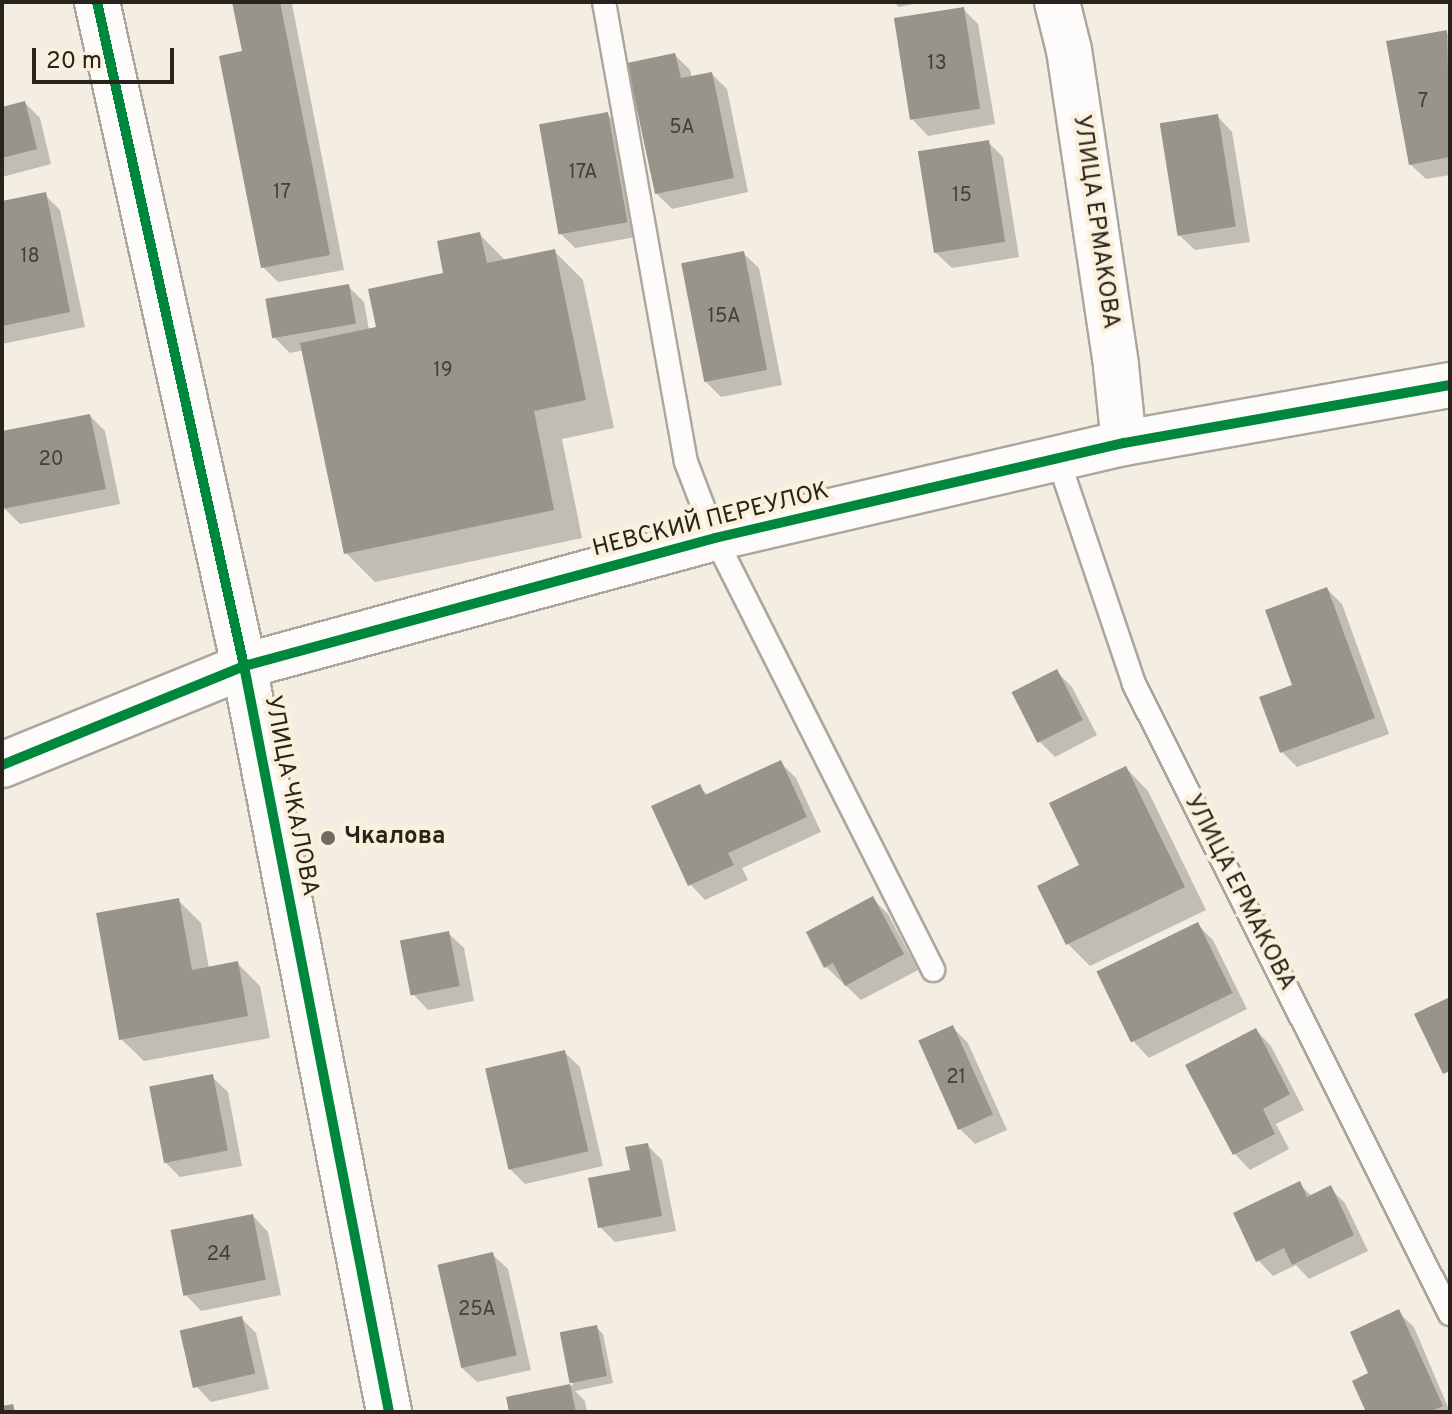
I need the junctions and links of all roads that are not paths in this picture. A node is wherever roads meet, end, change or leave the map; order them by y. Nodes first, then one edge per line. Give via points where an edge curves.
1 (97, 2) edge
2 (604, 2) edge
3 (1057, 2) edge
4 (1450, 385) edge
5 (1124, 443) junction
6 (1058, 459) junction
7 (715, 538) junction
8 (244, 666) junction
9 (2, 765) edge
10 (933, 970) dead end
11 (1450, 1314) edge
12 (389, 1412) edge

1 - 8 street, УЛИЦА ЧКАЛОВА
2 - 7 lane via 686,462
3 - 5 street, УЛИЦА ЕРМАКОВА via 1074,81
4 - 5 street, НЕВСКИЙ ПЕРЕУЛОК
5 - 6 street, НЕВСКИЙ ПЕРЕУЛОК
6 - 7 street, НЕВСКИЙ ПЕРЕУЛОК
6 - 11 lane, УЛИЦА ЕРМАКОВА via 1134,684
7 - 8 street, НЕВСКИЙ ПЕРЕУЛОК
7 - 10 lane
8 - 9 street, НЕВСКИЙ ПЕРЕУЛОК
8 - 12 street, УЛИЦА ЧКАЛОВА

